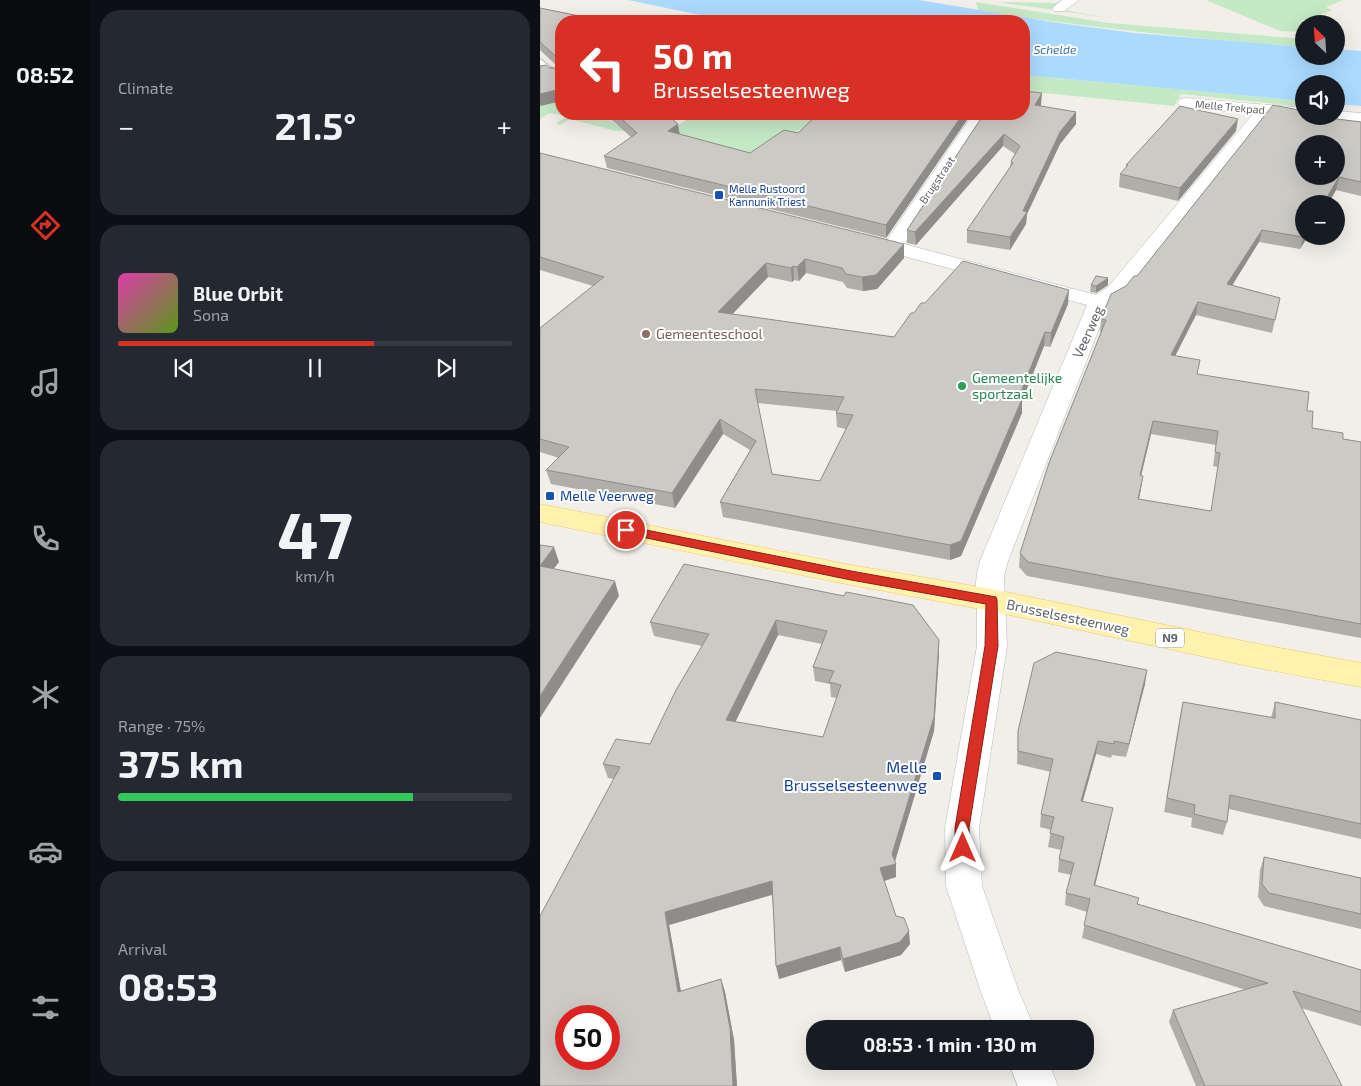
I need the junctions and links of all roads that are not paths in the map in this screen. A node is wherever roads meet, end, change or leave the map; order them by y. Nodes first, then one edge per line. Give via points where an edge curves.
1 (540, 62) edge
2 (555, 74) edge
3 (1186, 103) dead end
4 (1265, 110) junction
5 (1295, 112) edge
6 (1345, 117) edge
7 (1361, 118) edge
8 (977, 120) edge
9 (854, 237) edge
10 (892, 247) junction
11 (1099, 302) junction
12 (540, 513) edge
13 (992, 600) junction
14 (1361, 674) edge
15 (1011, 1020) edge
16 (1032, 1070) edge
17 (1038, 1086) edge

1 - 2 lane
3 - 4 street, Melle Trekpad
4 - 5 street, Melle Trekpad
4 - 11 street, Veerweg via 1116,292
6 - 7 street
8 - 10 street, Brugstraat
9 - 10 street
10 - 11 street
11 - 13 street, Veerweg via 994,561 990,577
12 - 13 main road, Brusselsesteenweg / N9
13 - 14 main road, Brusselsesteenweg / N9
13 - 15 street, Veerweg via 992,646 962,828 964,886
16 - 17 street

